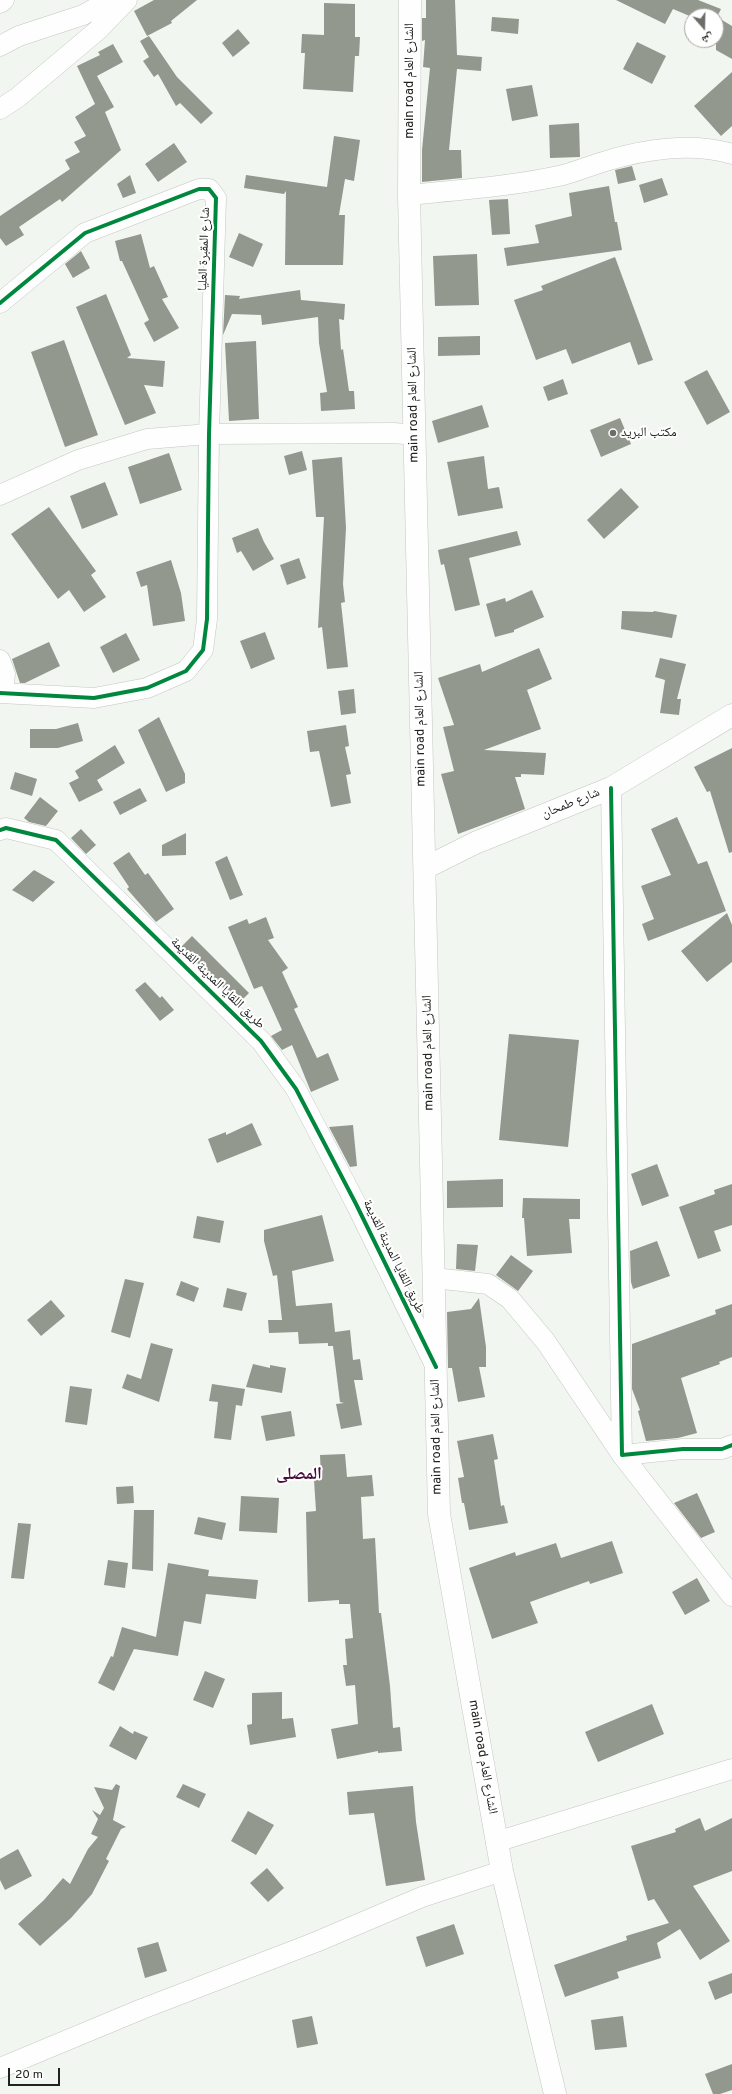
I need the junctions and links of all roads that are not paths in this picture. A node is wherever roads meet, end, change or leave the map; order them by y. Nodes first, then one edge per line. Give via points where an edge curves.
1 (4, 0) edge
2 (110, 0) edge
3 (128, 0) edge
4 (410, 0) edge
5 (0, 3) edge
6 (0, 46) edge
7 (0, 109) edge
8 (732, 154) edge
9 (409, 195) junction
10 (0, 303) edge
11 (209, 434) junction
12 (415, 435) junction
13 (0, 495) edge
14 (0, 660) edge
15 (2, 693) edge
16 (732, 715) edge
17 (611, 788) junction
18 (0, 830) edge
19 (425, 868) junction
20 (434, 1278) junction
21 (436, 1367) junction
22 (732, 1445) edge
23 (622, 1455) junction
24 (732, 1596) edge
25 (732, 1769) edge
26 (496, 1842) junction
27 (502, 1871) junction
28 (0, 2068) edge
29 (555, 2094) edge

1 - 5 street
2 - 6 street via 83,15 19,36
3 - 7 street via 98,30 17,98
4 - 9 main road, main road الشارع العام
8 - 9 street via 717,150 665,148 608,160 563,175
9 - 12 main road, main road الشارع العام
10 - 11 street, شارع المقبرة العليا via 85,232 199,189 209,189 216,198
11 - 12 street
11 - 13 street via 147,439 78,460
11 - 15 street via 207,619 203,650 186,671 147,688 94,698
12 - 19 main road, main road الشارع العام
14 - 15 street via 5,674
16 - 17 main road, شارع طمحان
17 - 19 main road, شارع طمحان via 475,842
17 - 23 street
18 - 21 street, طريق اللقايا المدينة القديمة via 6,828 56,840 261,1041 296,1089
19 - 20 main road, main road الشارع العام
20 - 21 main road, main road الشارع العام
20 - 23 street via 488,1284 510,1299 546,1342
21 - 26 main road, main road الشارع العام via 439,1514
22 - 23 street via 722,1449 683,1449
23 - 24 street
25 - 26 street
26 - 27 main road, main road الشارع العام
27 - 28 street via 422,1897
27 - 29 main road, main road الشارع العام

